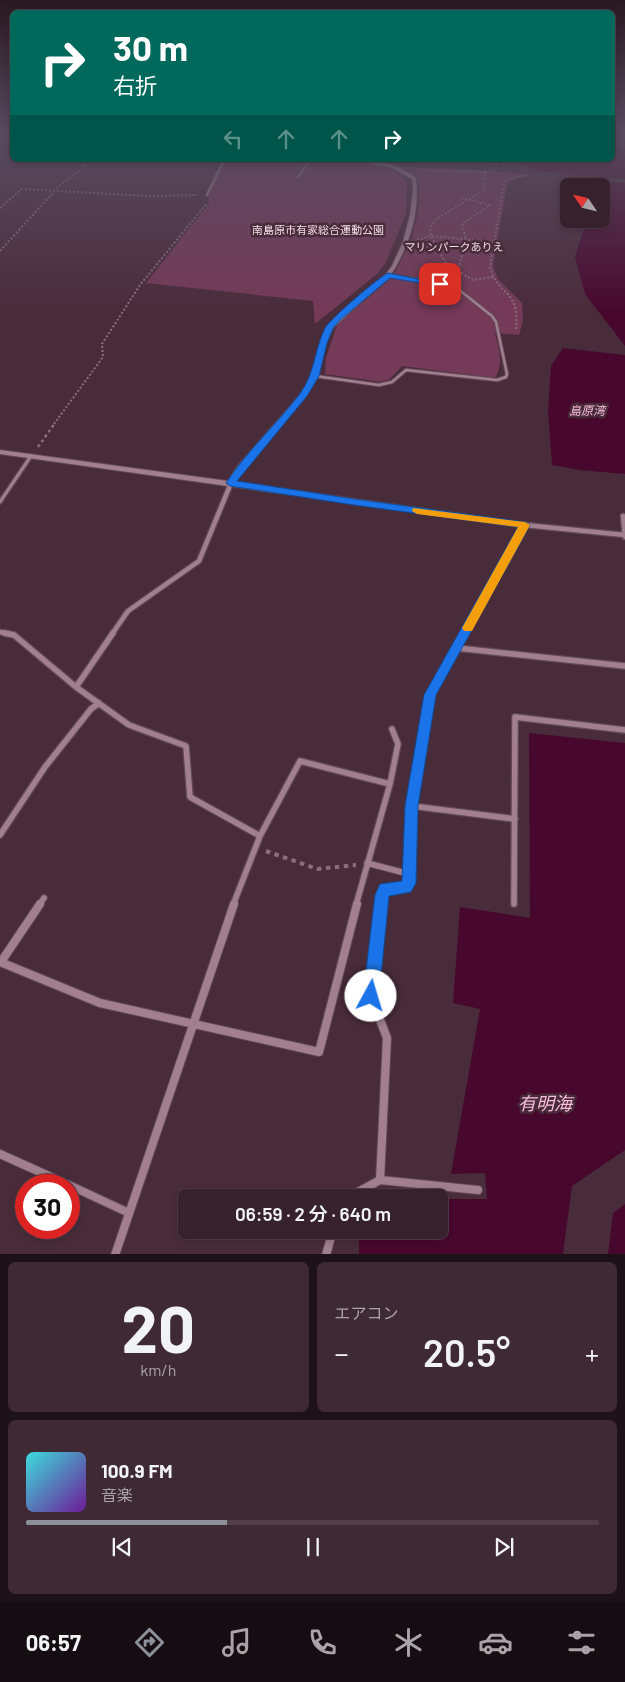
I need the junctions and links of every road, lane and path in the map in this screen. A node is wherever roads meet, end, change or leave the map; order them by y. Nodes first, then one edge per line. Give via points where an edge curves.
1 (17, 194) edge
2 (54, 194) edge
3 (103, 194) edge
4 (414, 194) edge
5 (479, 194) edge
6 (502, 194) edge
7 (206, 195) joint
8 (461, 198) dead end
9 (469, 200) junction
10 (0, 208) edge
11 (431, 236) junction
12 (466, 239) junction
13 (406, 240) junction
14 (493, 242) junction
15 (0, 251) edge
16 (388, 276) junction
17 (493, 277) junction
18 (457, 279) dead end
19 (516, 329) dead end
20 (315, 376) junction
21 (0, 452) edge
22 (31, 456) junction
23 (230, 483) junction
24 (0, 502) edge
25 (623, 516) dead end
26 (525, 525) junction
27 (625, 536) edge
28 (0, 632) edge
29 (457, 648) junction
30 (625, 666) edge
31 (76, 687) junction
32 (99, 703) junction
33 (392, 729) dead end
34 (625, 730) edge
35 (390, 784) junction
36 (412, 806) junction
37 (515, 819) junction
38 (0, 835) edge
39 (260, 836) junction
40 (256, 847) junction
41 (366, 863) junction
42 (409, 874) junction
43 (44, 898) dead end
44 (514, 904) dead end
45 (0, 962) edge
46 (193, 1025) junction
47 (0, 1154) edge
48 (45, 1174) edge
49 (380, 1180) junction
50 (364, 1189) edge
51 (80, 1190) edge
52 (478, 1190) dead end
53 (129, 1212) junction
54 (330, 1239) edge
55 (115, 1254) edge
56 (326, 1254) edge

1 - 10 path
2 - 15 path
3 - 7 path
4 - 13 street
5 - 9 path
6 - 14 path
7 - 22 path via 208,202 140,285 102,344 103,357
8 - 9 path
9 - 11 path via 435,220 429,230
9 - 12 path via 490,205 462,224
11 - 12 path
11 - 13 path
11 - 18 path via 451,274
12 - 14 path
12 - 17 path via 458,272 473,280
13 - 16 street
14 - 17 path via 490,267
16 - 20 street via 330,327
16 - 20 lane via 453,285 492,316 496,322 506,377 497,380 406,370 392,382 378,385
17 - 19 path via 513,300 517,311
20 - 23 street via 303,396
21 - 22 street
22 - 23 street
22 - 24 lane
23 - 26 street
23 - 31 street via 200,561 128,612
25 - 27 street
26 - 27 street
26 - 29 street
28 - 31 street via 14,635
29 - 30 street
29 - 36 street via 430,695
31 - 32 street
32 - 38 street via 45,767
32 - 39 street via 129,725 186,746 190,797
33 - 35 street via 398,744
34 - 37 street via 515,718
35 - 39 street via 300,762
35 - 41 street
36 - 37 street
36 - 42 street
37 - 44 street
39 - 40 street
40 - 41 path via 317,869
40 - 46 street
41 - 42 street
41 - 46 street via 319,1052
42 - 49 street via 406,888 389,887 382,895 371,996 387,1038
43 - 45 street
45 - 46 street via 100,1003
46 - 53 street
47 - 48 street
49 - 50 street
49 - 52 street
51 - 53 street
53 - 55 street
54 - 56 street

